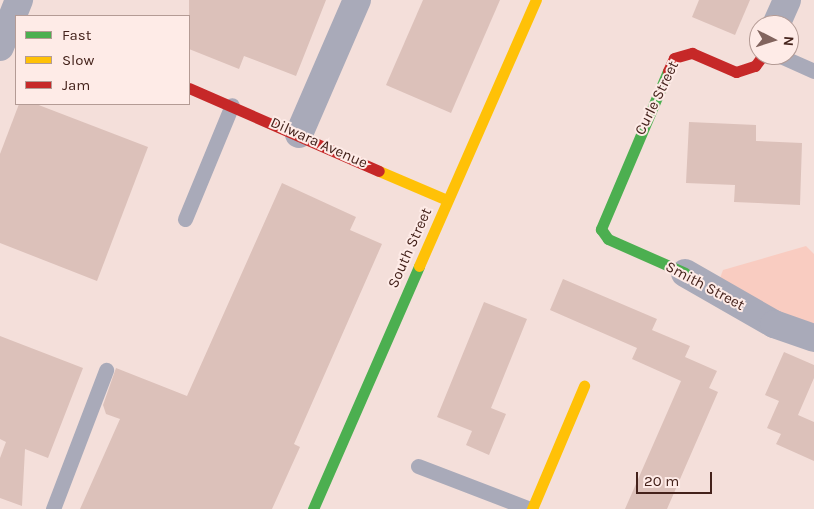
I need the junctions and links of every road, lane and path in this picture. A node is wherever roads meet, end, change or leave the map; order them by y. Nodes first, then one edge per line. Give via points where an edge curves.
1 (358, 0) edge
2 (536, 0) edge
3 (787, 0) edge
4 (780, 15) edge
5 (799, 64) edge
6 (756, 65) edge
7 (814, 71) edge
8 (190, 88) edge
9 (232, 105) junction
10 (299, 134) junction
11 (447, 200) junction
12 (184, 219) dead end
13 (600, 229) joint
14 (685, 274) joint
15 (814, 338) edge
16 (106, 370) dead end
17 (584, 386) dead end
18 (418, 466) dead end
19 (53, 509) edge
20 (313, 509) edge
21 (531, 509) edge

1 - 10 street
2 - 11 street, South Street
3 - 4 street
5 - 7 lane
6 - 13 street, Curle Street via 736,72 692,53 674,58
8 - 9 street, Dilwara Avenue
9 - 10 street, Dilwara Avenue
9 - 12 lane
10 - 11 street, Dilwara Avenue
11 - 20 street, South Street
13 - 14 street, Smith Street via 608,239
14 - 15 street, Smith Street via 774,324
16 - 19 lane
17 - 21 street
18 - 21 lane

